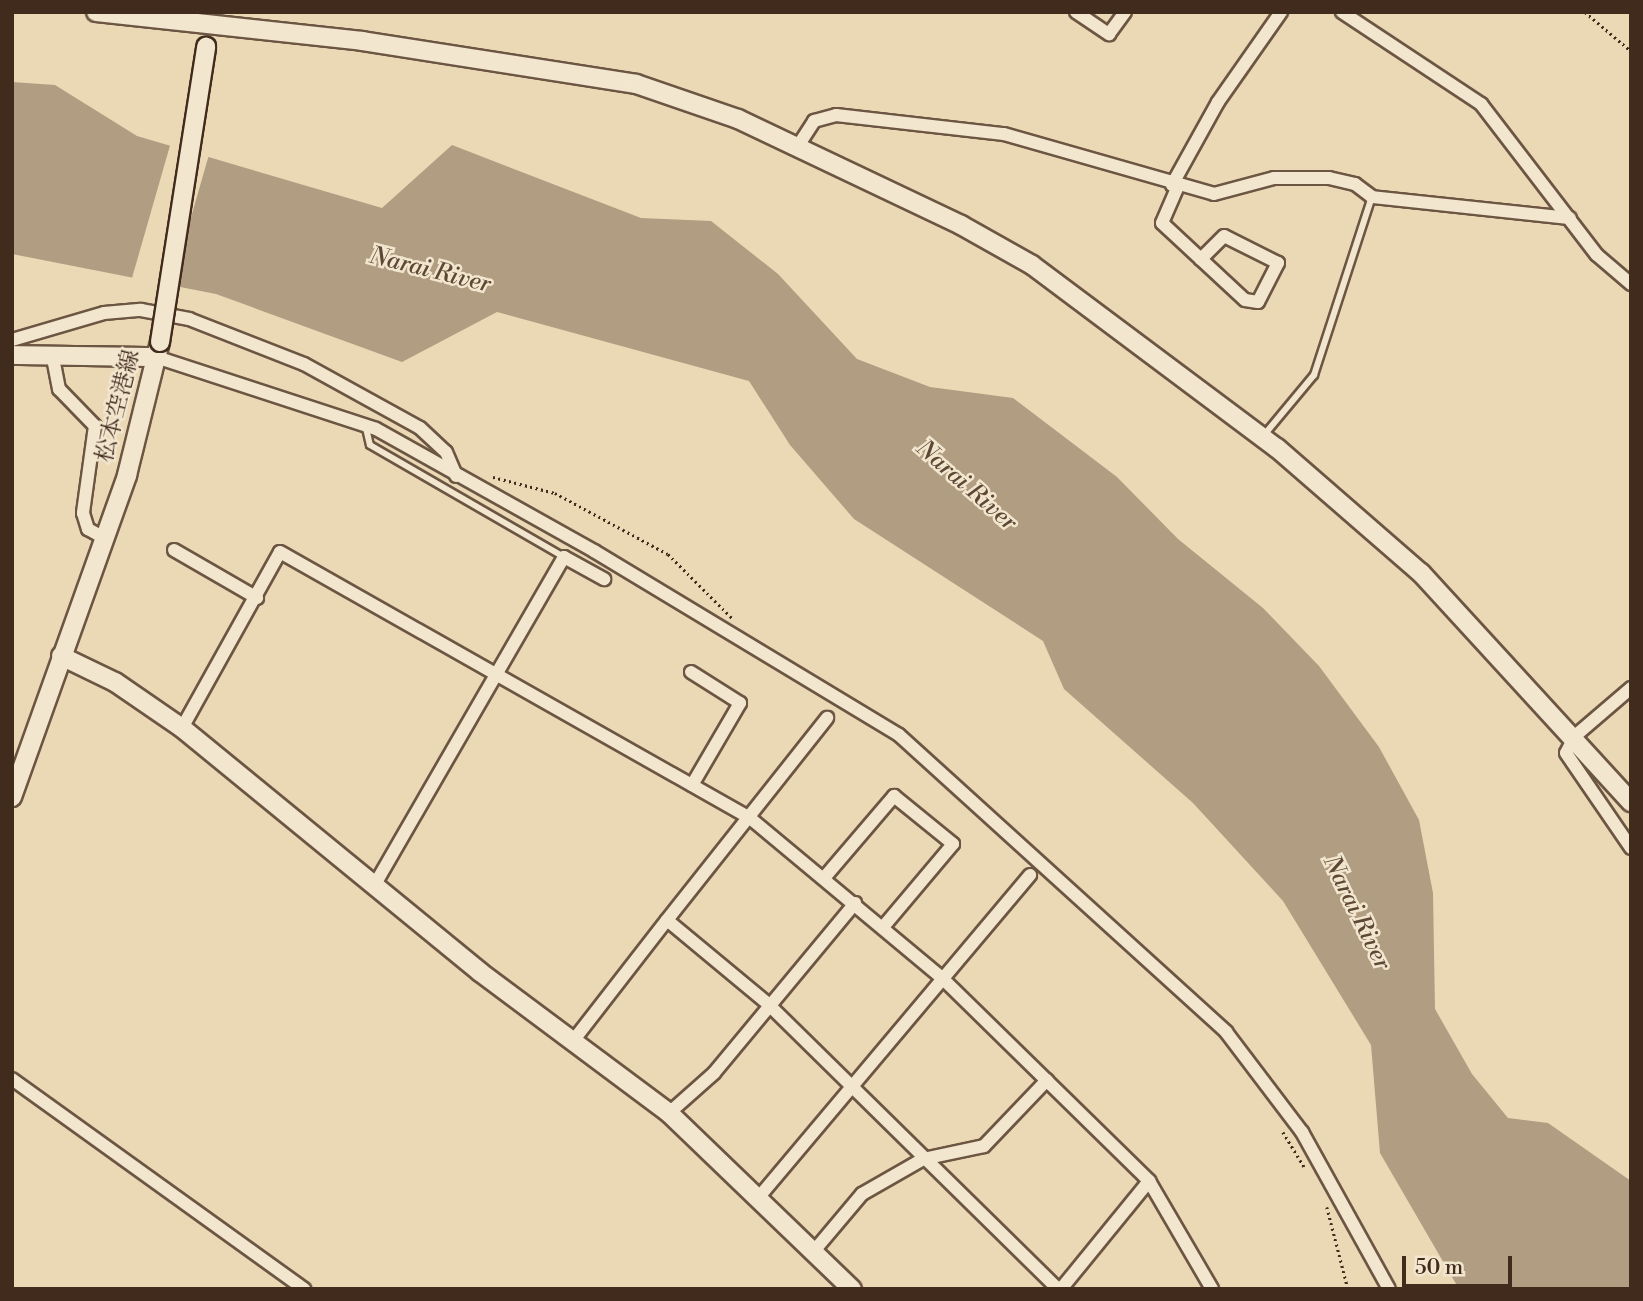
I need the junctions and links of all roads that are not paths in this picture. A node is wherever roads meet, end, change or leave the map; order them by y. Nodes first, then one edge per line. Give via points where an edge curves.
1 (96, 12) edge
2 (1076, 12) edge
3 (1125, 12) edge
4 (1281, 12) edge
5 (1342, 12) edge
6 (211, 19) edge
7 (798, 146) junction
8 (1175, 186) junction
9 (1372, 197) junction
10 (1570, 218) junction
11 (1201, 259) junction
12 (1631, 284) edge
13 (12, 340) edge
14 (158, 349) junction
15 (52, 354) junction
16 (12, 355) edge
17 (365, 426) junction
18 (1262, 436) junction
19 (456, 476) junction
20 (104, 538) junction
21 (174, 551) dead end
22 (564, 557) junction
23 (604, 579) dead end
24 (257, 598) junction
25 (61, 656) junction
26 (691, 672) dead end
27 (497, 674) junction
28 (1631, 688) edge
29 (827, 718) dead end
30 (182, 728) junction
31 (1575, 736) junction
32 (18, 761) edge
33 (692, 785) junction
34 (12, 797) edge
35 (1631, 802) edge
36 (750, 818) junction
37 (1631, 848) edge
38 (1030, 875) dead end
39 (824, 878) junction
40 (374, 886) junction
41 (855, 903) junction
42 (667, 920) junction
43 (883, 927) junction
44 (943, 979) junction
45 (768, 1004) junction
46 (573, 1041) junction
47 (12, 1079) edge
48 (1047, 1080) junction
49 (853, 1085) junction
50 (669, 1112) junction
51 (923, 1159) junction
52 (1149, 1181) junction
53 (759, 1197) junction
54 (814, 1251) junction
55 (304, 1289) edge
56 (852, 1289) edge
57 (1059, 1289) edge
58 (1212, 1289) edge
59 (1389, 1289) edge

1 - 6 street
2 - 3 street via 1109,34
4 - 8 street via 1218,102
5 - 10 street via 1481,104
6 - 7 street via 636,84
6 - 14 street, 松本空港線, bridge
7 - 8 street via 814,121 836,115 1004,134
7 - 18 street via 1032,265
8 - 9 street via 1214,194 1274,177 1329,178 1355,184
8 - 11 street via 1163,223
9 - 10 street
9 - 18 lane via 1314,375
10 - 12 street via 1597,255
11 - 11 street via 1245,300 1258,302 1278,264 1224,236
13 - 19 street via 104,313 141,310 189,319 304,364 420,428 446,452
14 - 15 street
14 - 17 street
14 - 20 street, 松本空港線
15 - 16 street
15 - 20 street via 59,389 96,426 83,513 88,529
17 - 19 street
17 - 22 lane via 370,445
18 - 31 street via 1421,573
19 - 59 street via 846,701 947,773 1226,1031 1302,1132
20 - 25 street, 松本空港線
21 - 24 street
22 - 23 street
22 - 27 street
24 - 27 street via 280,552
24 - 30 street
25 - 30 street via 115,682
25 - 32 street, 松本空港線
26 - 33 street via 740,703
27 - 33 street
27 - 40 street
28 - 31 street
29 - 36 street
30 - 40 street
31 - 35 street
31 - 37 street via 1566,753
32 - 34 street, 松本空港線
33 - 36 street
36 - 39 street
36 - 42 street
38 - 44 street
39 - 41 street
39 - 43 street via 894,796 953,844
40 - 46 street
41 - 43 street
41 - 45 street
42 - 45 street
42 - 46 street
43 - 44 street
44 - 48 street
44 - 49 street
45 - 49 street
45 - 50 street via 714,1073
46 - 50 street
47 - 55 street
48 - 51 street via 984,1146
48 - 52 street
49 - 51 street
49 - 53 street
50 - 53 street
51 - 54 street via 862,1194
51 - 57 street
52 - 57 street
52 - 58 street
53 - 54 street
54 - 56 street

